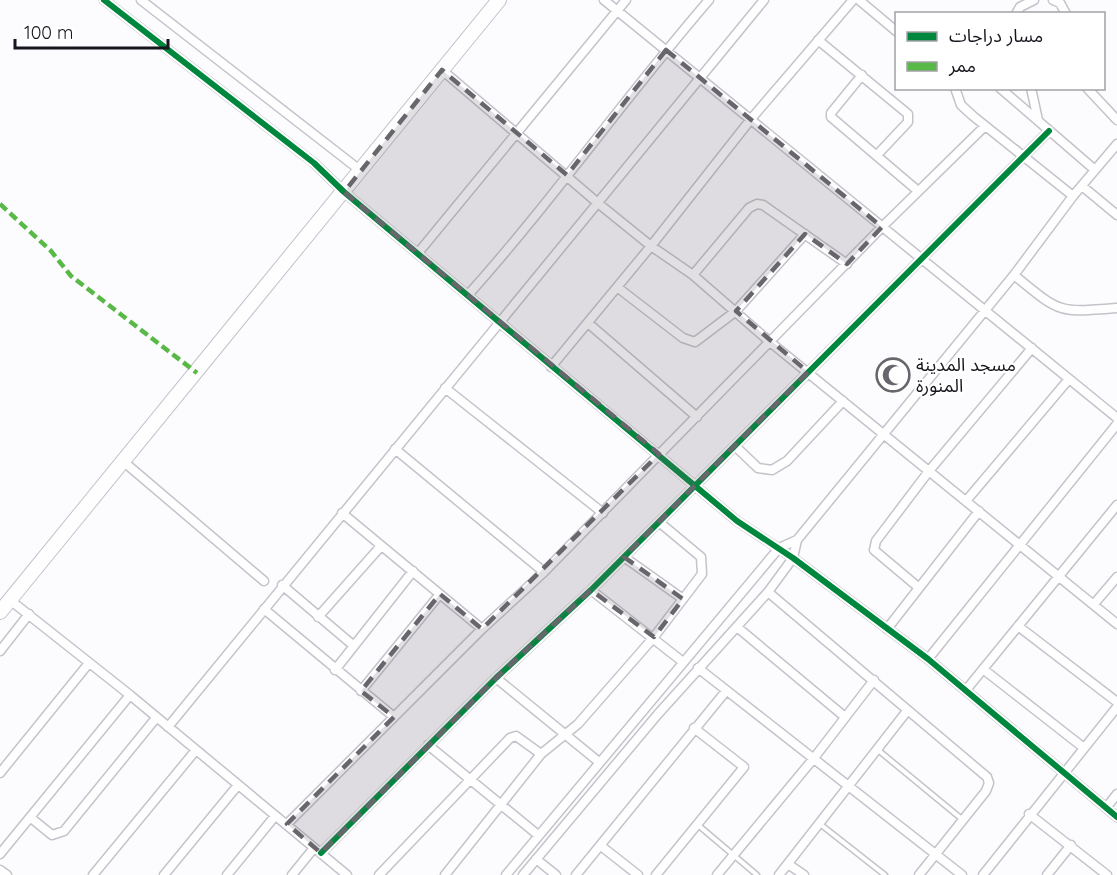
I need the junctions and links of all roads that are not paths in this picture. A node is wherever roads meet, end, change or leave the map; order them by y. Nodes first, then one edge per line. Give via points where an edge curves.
1 (104, 0) edge
2 (141, 0) edge
3 (499, 0) edge
4 (604, 0) edge
5 (626, 0) edge
6 (709, 0) edge
7 (764, 0) edge
8 (853, 0) edge
9 (859, 0) edge
10 (1034, 0) edge
11 (1053, 0) edge
12 (617, 11) junction
13 (1017, 12) edge
14 (1065, 12) edge
15 (895, 29) edge
16 (818, 40) junction
17 (666, 50) junction
18 (442, 70) junction
19 (862, 75) junction
20 (700, 78) junction
21 (956, 90) edge
22 (1002, 90) edge
23 (1031, 90) edge
24 (1089, 90) edge
25 (751, 119) junction
26 (1038, 120) junction
27 (1117, 120) edge
28 (985, 126) junction
29 (1049, 131) junction
30 (517, 134) junction
31 (1117, 144) edge
32 (877, 155) junction
33 (1023, 158) junction
34 (1095, 170) junction
35 (361, 171) junction
36 (567, 175) junction
37 (1082, 186) junction
38 (918, 191) junction
39 (344, 192) junction
40 (1073, 196) junction
41 (599, 204) junction
42 (1117, 215) edge
43 (882, 227) junction
44 (805, 234) junction
45 (651, 246) junction
46 (418, 254) junction
47 (921, 258) junction
48 (847, 264) junction
49 (693, 275) junction
50 (1014, 275) junction
51 (617, 287) junction
52 (468, 295) junction
53 (1117, 308) edge
54 (985, 310) junction
55 (736, 311) junction
56 (499, 323) junction
57 (588, 323) junction
58 (770, 342) junction
59 (1032, 348) junction
60 (551, 367) junction
61 (808, 372) junction
62 (1069, 379) junction
63 (445, 388) junction
64 (843, 401) junction
65 (698, 417) junction
66 (1117, 418) edge
67 (1117, 424) edge
68 (884, 434) junction
69 (735, 446) junction
70 (395, 449) junction
71 (659, 454) junction
72 (124, 462) junction
73 (929, 471) junction
74 (696, 485) junction
75 (966, 501) junction
76 (1117, 505) edge
77 (979, 511) junction
78 (342, 513) junction
79 (603, 513) junction
80 (659, 522) junction
81 (797, 540) junction
82 (1021, 545) junction
83 (381, 546) junction
84 (779, 548) junction
85 (624, 557) junction
86 (793, 558) junction
87 (413, 571) junction
88 (544, 572) junction
89 (1059, 576) junction
90 (1117, 577) edge
91 (264, 581) dead end
92 (282, 585) junction
93 (918, 587) junction
94 (591, 590) junction
95 (768, 592) junction
96 (440, 594) junction
97 (682, 599) junction
98 (10, 600) junction
99 (1094, 604) junction
100 (264, 609) junction
101 (0, 612) edge
102 (29, 614) junction
103 (318, 617) junction
104 (1117, 624) edge
105 (1018, 626) junction
106 (737, 627) junction
107 (482, 629) junction
108 (887, 629) junction
109 (654, 637) junction
110 (354, 646) junction
111 (0, 651) edge
112 (928, 659) junction
113 (683, 662) junction
114 (89, 663) junction
115 (698, 668) junction
116 (982, 669) junction
117 (335, 670) junction
118 (496, 678) junction
119 (874, 680) junction
120 (966, 690) junction
121 (361, 691) junction
122 (726, 691) junction
123 (130, 695) junction
124 (1117, 704) edge
125 (907, 711) junction
126 (393, 717) junction
127 (845, 717) junction
128 (1109, 717) junction
129 (156, 718) junction
130 (1117, 724) edge
131 (168, 727) junction
132 (694, 728) junction
133 (567, 734) junction
134 (429, 745) junction
135 (1084, 748) junction
136 (196, 750) junction
137 (878, 750) junction
138 (541, 754) junction
139 (814, 758) junction
140 (599, 762) junction
141 (0, 773) edge
142 (1063, 773) junction
143 (468, 779) junction
144 (238, 785) junction
145 (849, 786) junction
146 (1117, 794) edge
147 (499, 804) junction
148 (1106, 808) junction
149 (1029, 814) junction
150 (275, 816) junction
151 (1117, 817) edge
152 (31, 818) junction
153 (963, 820) junction
154 (287, 824) junction
155 (697, 824) junction
156 (819, 824) junction
157 (538, 835) junction
158 (1071, 845) junction
159 (601, 846) junction
160 (317, 850) junction
161 (0, 854) edge
162 (734, 854) junction
163 (936, 854) junction
164 (536, 859) junction
165 (788, 864) junction
166 (0, 870) edge
167 (7, 875) edge
168 (93, 875) edge
169 (165, 875) edge
170 (227, 875) edge
171 (292, 875) edge
172 (347, 875) edge
173 (379, 875) edge
174 (445, 875) edge
175 (506, 875) edge
176 (523, 875) edge
177 (556, 875) edge
178 (576, 875) edge
179 (638, 875) edge
180 (656, 875) edge
181 (717, 875) edge
182 (757, 875) edge
183 (779, 875) edge
184 (804, 875) edge
185 (885, 875) edge
186 (919, 875) edge
187 (962, 875) edge
188 (983, 875) edge
189 (1047, 875) edge
190 (1107, 875) edge

1 - 39 street via 314,164
2 - 35 street
3 - 18 main road
4 - 12 street
5 - 12 street
6 - 17 street
7 - 20 street
8 - 16 street
9 - 15 street
10 - 13 street
11 - 14 street
12 - 17 street
12 - 30 street
16 - 19 street
16 - 25 street
17 - 20 street
17 - 36 street
18 - 30 street
18 - 35 main road
19 - 32 street via 831,117
19 - 32 street via 909,117
20 - 25 street
20 - 41 street
21 - 28 street via 961,105
22 - 26 street
23 - 26 street
24 - 27 street
25 - 43 street
25 - 45 street
26 - 29 street
28 - 33 street
28 - 38 street
29 - 33 street
29 - 34 street
30 - 36 street
30 - 46 street
31 - 34 street
32 - 38 street
33 - 40 street
33 - 47 street
34 - 37 street
35 - 39 main road
36 - 41 street
36 - 52 street
37 - 40 street
37 - 42 street
38 - 43 street
39 - 46 street
39 - 72 main road
40 - 50 street
41 - 45 street
41 - 56 street
43 - 47 street
43 - 48 street
44 - 48 street
44 - 49 street via 763,205 753,205
44 - 55 street
45 - 49 street
45 - 51 street
46 - 52 street
47 - 54 street
47 - 61 street
48 - 58 street
49 - 55 street
50 - 53 street via 1041,298 1064,310
50 - 54 street
51 - 55 street via 688,342 698,341
51 - 57 street
52 - 56 street
54 - 59 street
54 - 68 street
55 - 58 street
56 - 60 street
56 - 63 street
57 - 60 street
57 - 65 street
58 - 61 street
58 - 65 street
59 - 62 street
59 - 73 street
60 - 71 street
61 - 64 street
61 - 69 street
62 - 66 street
62 - 75 street
63 - 70 street
63 - 79 street
64 - 68 street
64 - 69 street via 787,460 772,470 758,468
65 - 71 street
67 - 82 street
68 - 73 street
68 - 81 street
69 - 74 street
70 - 78 street
70 - 88 street
71 - 74 street
71 - 79 street
72 - 91 street
72 - 98 main road
73 - 75 street
73 - 93 street via 873,546
74 - 80 street
74 - 84 street via 747,529
75 - 77 street
76 - 89 street
77 - 82 street
77 - 93 street
78 - 83 street
78 - 92 street
79 - 88 street
80 - 85 street
80 - 97 street via 702,562 702,574
81 - 84 street
81 - 86 street
82 - 89 street
82 - 112 street
83 - 87 street
83 - 103 street
84 - 86 street
84 - 113 street
85 - 94 street
85 - 97 street
86 - 95 street
86 - 108 street
87 - 96 street
87 - 110 street
88 - 107 street
89 - 99 street
89 - 105 street
90 - 99 street
92 - 100 street
92 - 103 street
93 - 108 street
94 - 109 street
94 - 118 street
95 - 106 street
95 - 119 street
96 - 107 street
96 - 121 street
97 - 109 street
98 - 101 main road
98 - 102 street
99 - 104 street
100 - 117 street
100 - 131 street
102 - 111 street
102 - 114 street
103 - 110 street
105 - 116 street
105 - 124 street
106 - 115 street
106 - 127 street
107 - 126 street
108 - 112 street
109 - 113 street
109 - 133 street
110 - 117 street
112 - 120 street
113 - 140 street
114 - 123 street
114 - 141 street
115 - 122 street
115 - 164 street
116 - 120 street
116 - 135 street
117 - 121 street
118 - 133 street
118 - 134 street
119 - 125 street
119 - 127 street
120 - 142 street
121 - 126 street
122 - 132 street
122 - 139 street
123 - 129 street
123 - 152 street
124 - 128 street
125 - 137 street
125 - 153 street via 987,777 989,783
126 - 154 street
127 - 139 street
128 - 130 street
128 - 135 street
129 - 131 street
129 - 152 street via 63,831 52,835
131 - 136 street
132 - 155 street via 744,767
132 - 159 street
133 - 138 street
133 - 140 street
134 - 143 street
134 - 160 street
135 - 142 street
136 - 144 street
136 - 168 street
137 - 145 street
137 - 153 lane
138 - 143 street via 516,736 510,738
138 - 147 street
139 - 145 street
139 - 162 street
140 - 157 street
142 - 148 street
142 - 149 street
143 - 147 street
143 - 173 street
144 - 150 street
144 - 169 street
145 - 156 street
145 - 163 street
146 - 148 street
147 - 157 street
147 - 174 street
148 - 151 street
149 - 158 street
149 - 188 street
150 - 154 street
150 - 170 street
152 - 161 street
153 - 163 street
154 - 160 street
155 - 162 lane
155 - 180 street
156 - 165 street
156 - 185 lane
157 - 175 street
158 - 189 street
158 - 190 street
159 - 178 street
159 - 179 street
160 - 171 street
160 - 172 street
162 - 181 street
162 - 182 lane
163 - 186 street
163 - 187 street
164 - 176 street
164 - 177 street
165 - 183 street
165 - 184 street
166 - 167 street

